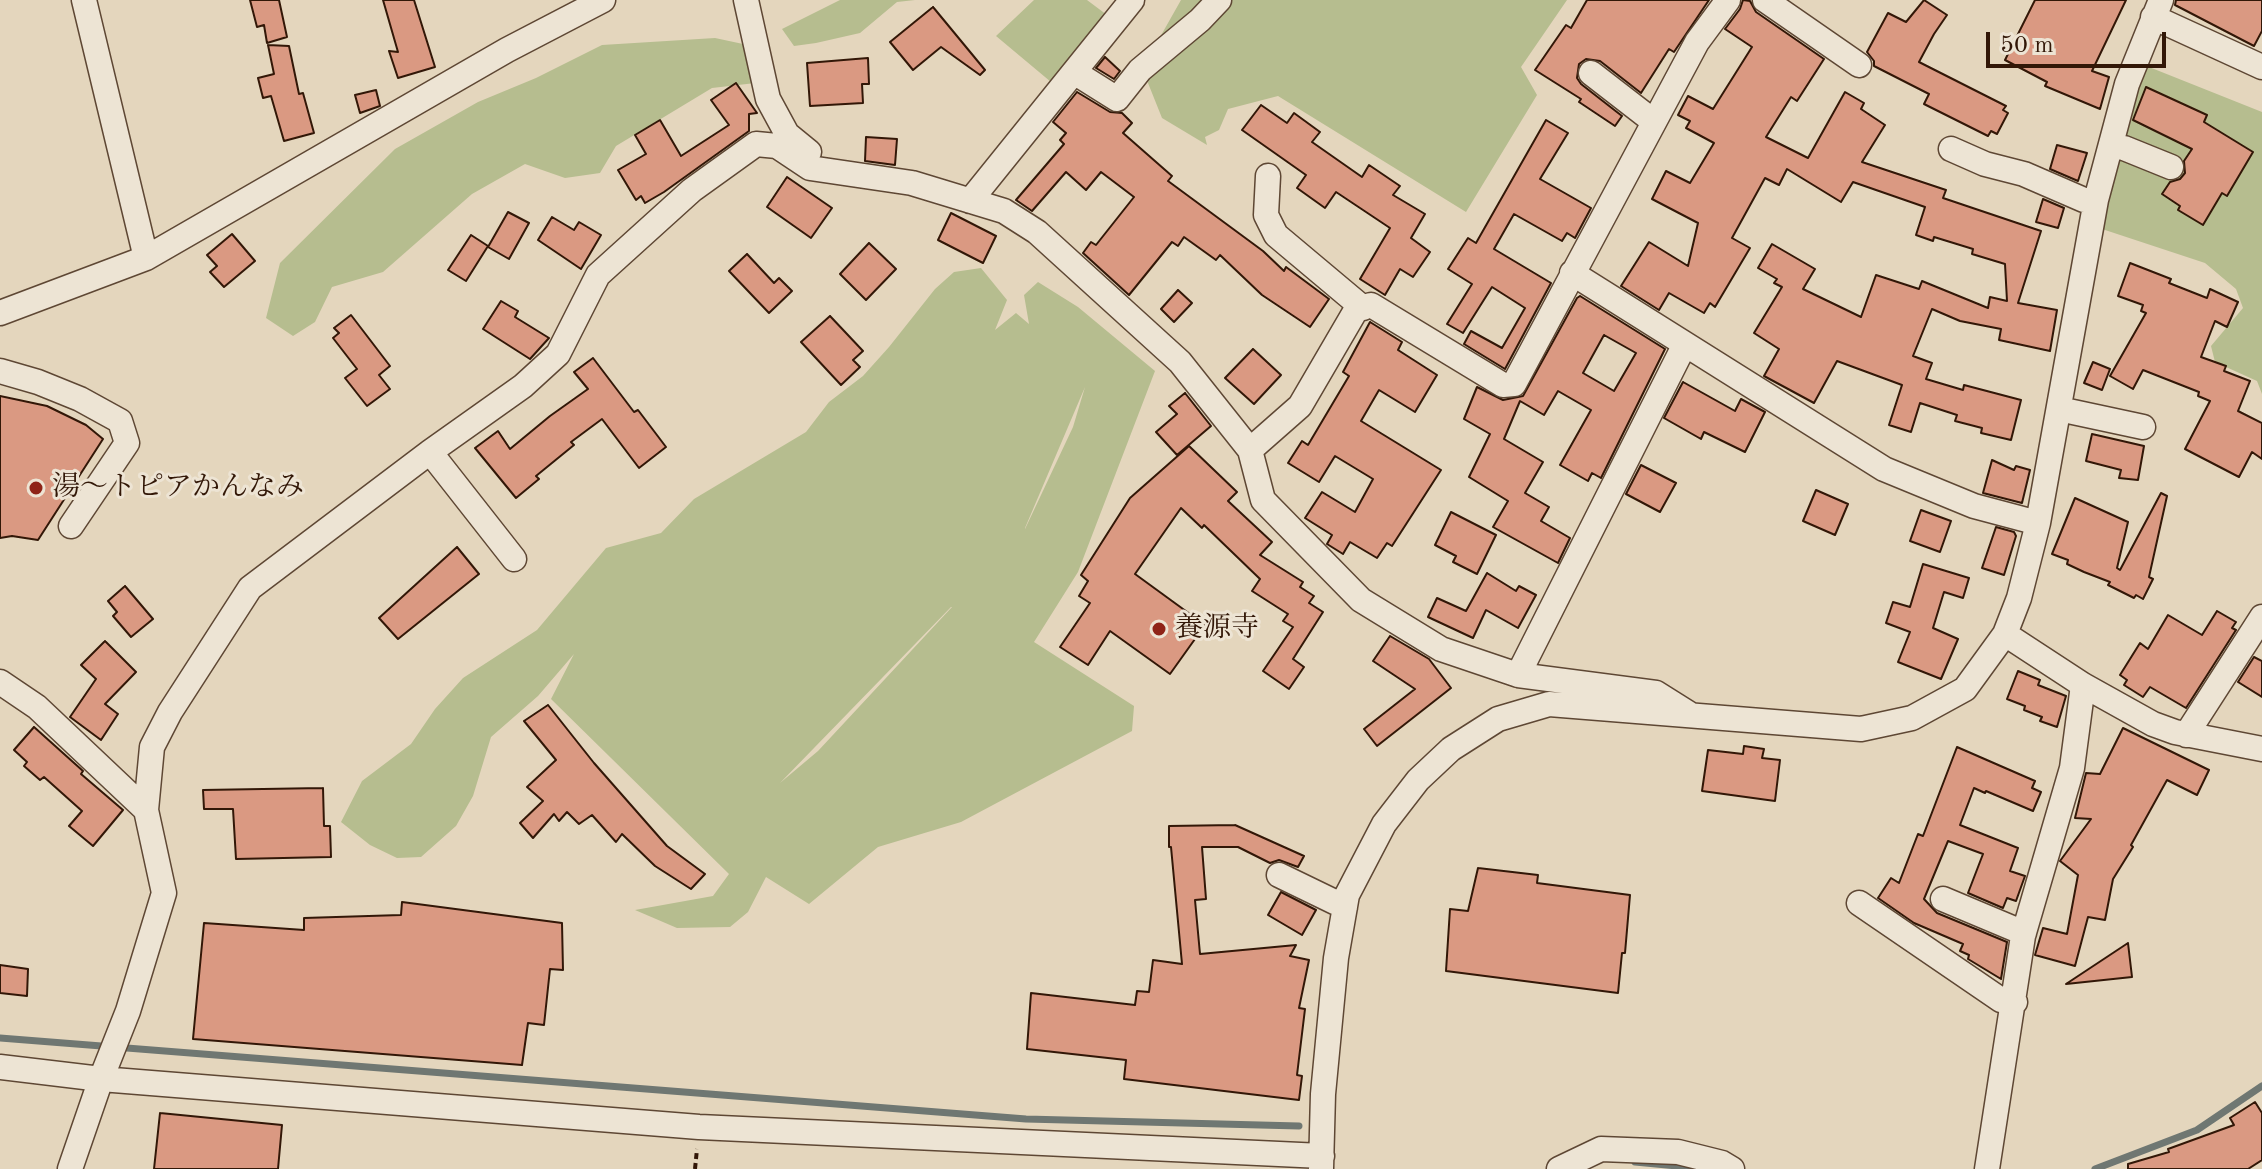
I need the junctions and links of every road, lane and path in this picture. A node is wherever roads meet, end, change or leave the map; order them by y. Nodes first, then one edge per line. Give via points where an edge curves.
1 (84, 0) edge
2 (603, 0) edge
3 (746, 0) edge
4 (1132, 0) edge
5 (1219, 0) edge
6 (1728, 0) edge
7 (1765, 0) edge
8 (2157, 9) edge
9 (1859, 65) dead end
10 (2262, 67) edge
11 (1074, 72) junction
12 (1591, 73) dead end
13 (1653, 121) junction
14 (2111, 146) junction
15 (1951, 149) dead end
16 (2171, 167) dead end
17 (823, 169) junction
18 (1268, 176) dead end
19 (2096, 200) junction
20 (970, 201) junction
21 (146, 258) junction
22 (1572, 273) junction
23 (1363, 308) junction
24 (0, 313) edge
25 (1685, 344) junction
26 (0, 371) edge
27 (2059, 409) junction
28 (2143, 427) dead end
29 (1250, 450) junction
30 (430, 452) junction
31 (2038, 523) junction
32 (71, 526) dead end
33 (514, 559) dead end
34 (2262, 617) edge
35 (2005, 634) junction
36 (1518, 675) junction
37 (0, 682) edge
38 (2083, 685) junction
39 (1691, 715) junction
40 (2186, 735) junction
41 (2262, 749) edge
42 (146, 810) junction
43 (1279, 875) dead end
44 (1943, 899) dead end
45 (1859, 903) dead end
46 (1345, 907) junction
47 (2024, 933) junction
48 (2015, 1002) junction
49 (0, 1067) edge
50 (105, 1069) junction
51 (1322, 1162) edge
52 (70, 1169) edge
53 (1559, 1169) edge
54 (1732, 1169) edge
55 (1987, 1169) edge

1 - 21 street
2 - 21 street
3 - 17 street via 768,99 787,134
4 - 11 street
5 - 11 street via 1140,70 1117,99
6 - 13 street via 1697,42
7 - 9 street
8 - 10 street
8 - 14 street via 2127,84
11 - 20 street
12 - 13 street
13 - 22 street
14 - 16 street
14 - 19 street
15 - 19 street
17 - 20 street via 912,183
17 - 30 street via 810,168 777,146 756,144 692,190 598,275 558,354 523,386
18 - 23 street via 1266,215 1276,235
19 - 27 street
20 - 29 street via 1004,211 1037,232 1180,362
21 - 24 street
22 - 23 street via 1514,384 1503,385 1371,305
22 - 25 street
23 - 29 street via 1356,310 1300,406
25 - 31 street via 1884,469 1974,506
25 - 36 street
26 - 32 street via 66,394 120,421 127,443
27 - 28 street
27 - 31 street
29 - 36 street via 1263,500 1361,600 1441,649
30 - 33 street
30 - 42 street via 250,588 152,747
31 - 35 street
34 - 40 street
35 - 38 street
35 - 39 street via 1965,689 1912,718 1861,729
36 - 39 street via 1656,693
37 - 42 street via 37,707
38 - 40 street via 2153,724
38 - 47 street via 2072,768
39 - 46 street via 1549,704 1498,719 1451,749 1418,780 1384,824
40 - 41 street
42 - 50 street via 164,893
43 - 46 street
44 - 47 street
45 - 48 street via 2001,1000
46 - 51 street via 1323,1094
47 - 48 street
48 - 55 street
49 - 50 street
50 - 51 street via 699,1127
50 - 52 street
53 - 54 street via 1601,1149 1678,1152

